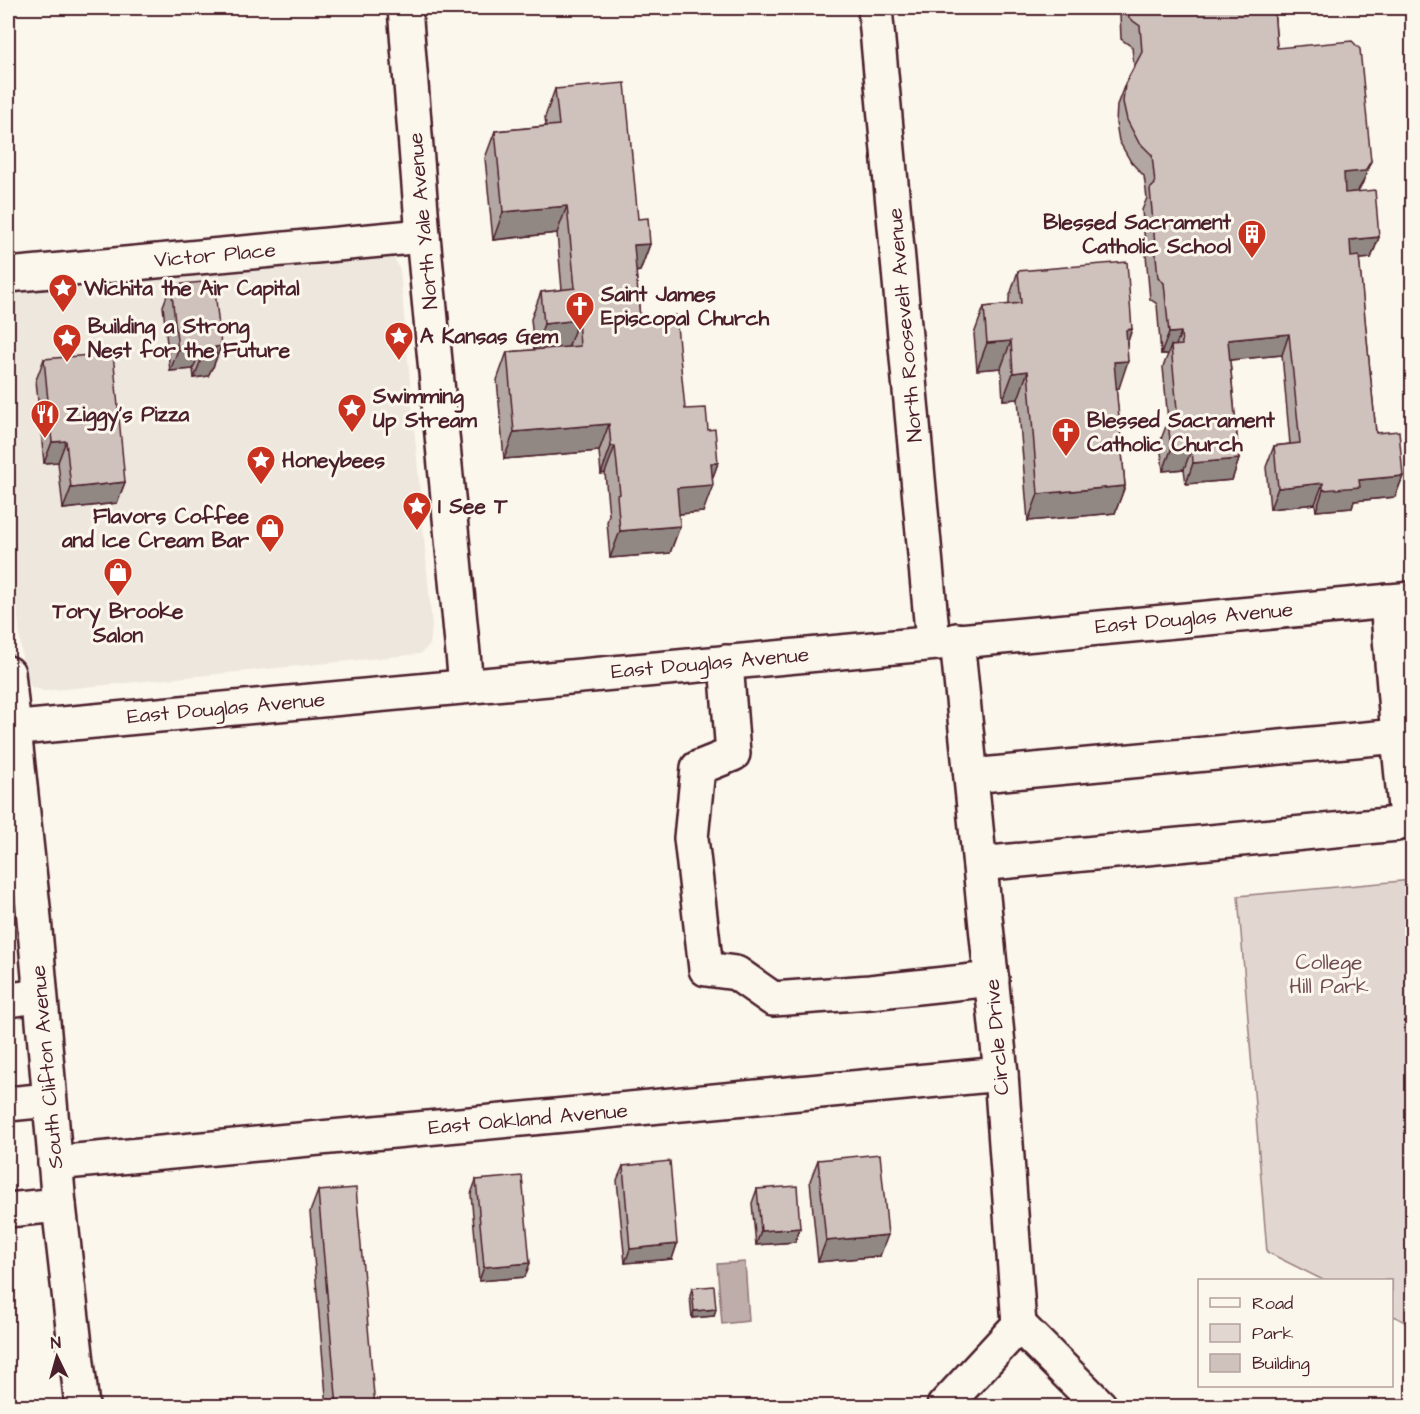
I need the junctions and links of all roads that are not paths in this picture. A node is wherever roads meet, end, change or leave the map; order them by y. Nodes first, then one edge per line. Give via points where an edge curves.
1 (405, 8) edge
2 (875, 8) edge
3 (423, 236) junction
4 (8, 274) edge
5 (1400, 600) edge
6 (945, 641) junction
7 (726, 662) junction
8 (8, 673) edge
9 (466, 685) junction
10 (10, 728) edge
11 (1398, 736) junction
12 (971, 776) junction
13 (980, 864) junction
14 (992, 980) junction
15 (40, 996) junction
16 (8, 999) edge
17 (1001, 1074) junction
18 (50, 1100) junction
19 (8, 1104) edge
20 (55, 1163) junction
21 (59, 1205) junction
22 (8, 1210) edge
23 (1019, 1325) junction
24 (82, 1407) edge
25 (944, 1407) edge
26 (1100, 1407) edge

1 - 3 street, North Yale Avenue
2 - 6 street, North Roosevelt Avenue
3 - 4 street, Victor Place
3 - 9 street, North Yale Avenue
5 - 6 street, East Douglas Avenue
5 - 11 street
6 - 7 street, East Douglas Avenue
6 - 12 street, Circle Drive
7 - 9 street, East Douglas Avenue
7 - 14 street via 733,754 699,768 691,838 706,969 736,973 773,999
8 - 10 street, South Clifton Avenue
9 - 10 street, East Douglas Avenue
10 - 15 street, South Clifton Avenue
11 - 12 street
11 - 13 street via 1406,818 1397,824
12 - 13 street, Circle Drive
13 - 14 street, Circle Drive
14 - 17 street, Circle Drive
15 - 16 street
15 - 18 street, South Clifton Avenue
17 - 20 street, East Oakland Avenue
17 - 23 street, Circle Drive
18 - 19 street
18 - 20 street, South Clifton Avenue
20 - 21 street, South Clifton Avenue
21 - 22 street
21 - 24 street, South Clifton Avenue
23 - 25 street
23 - 26 street

